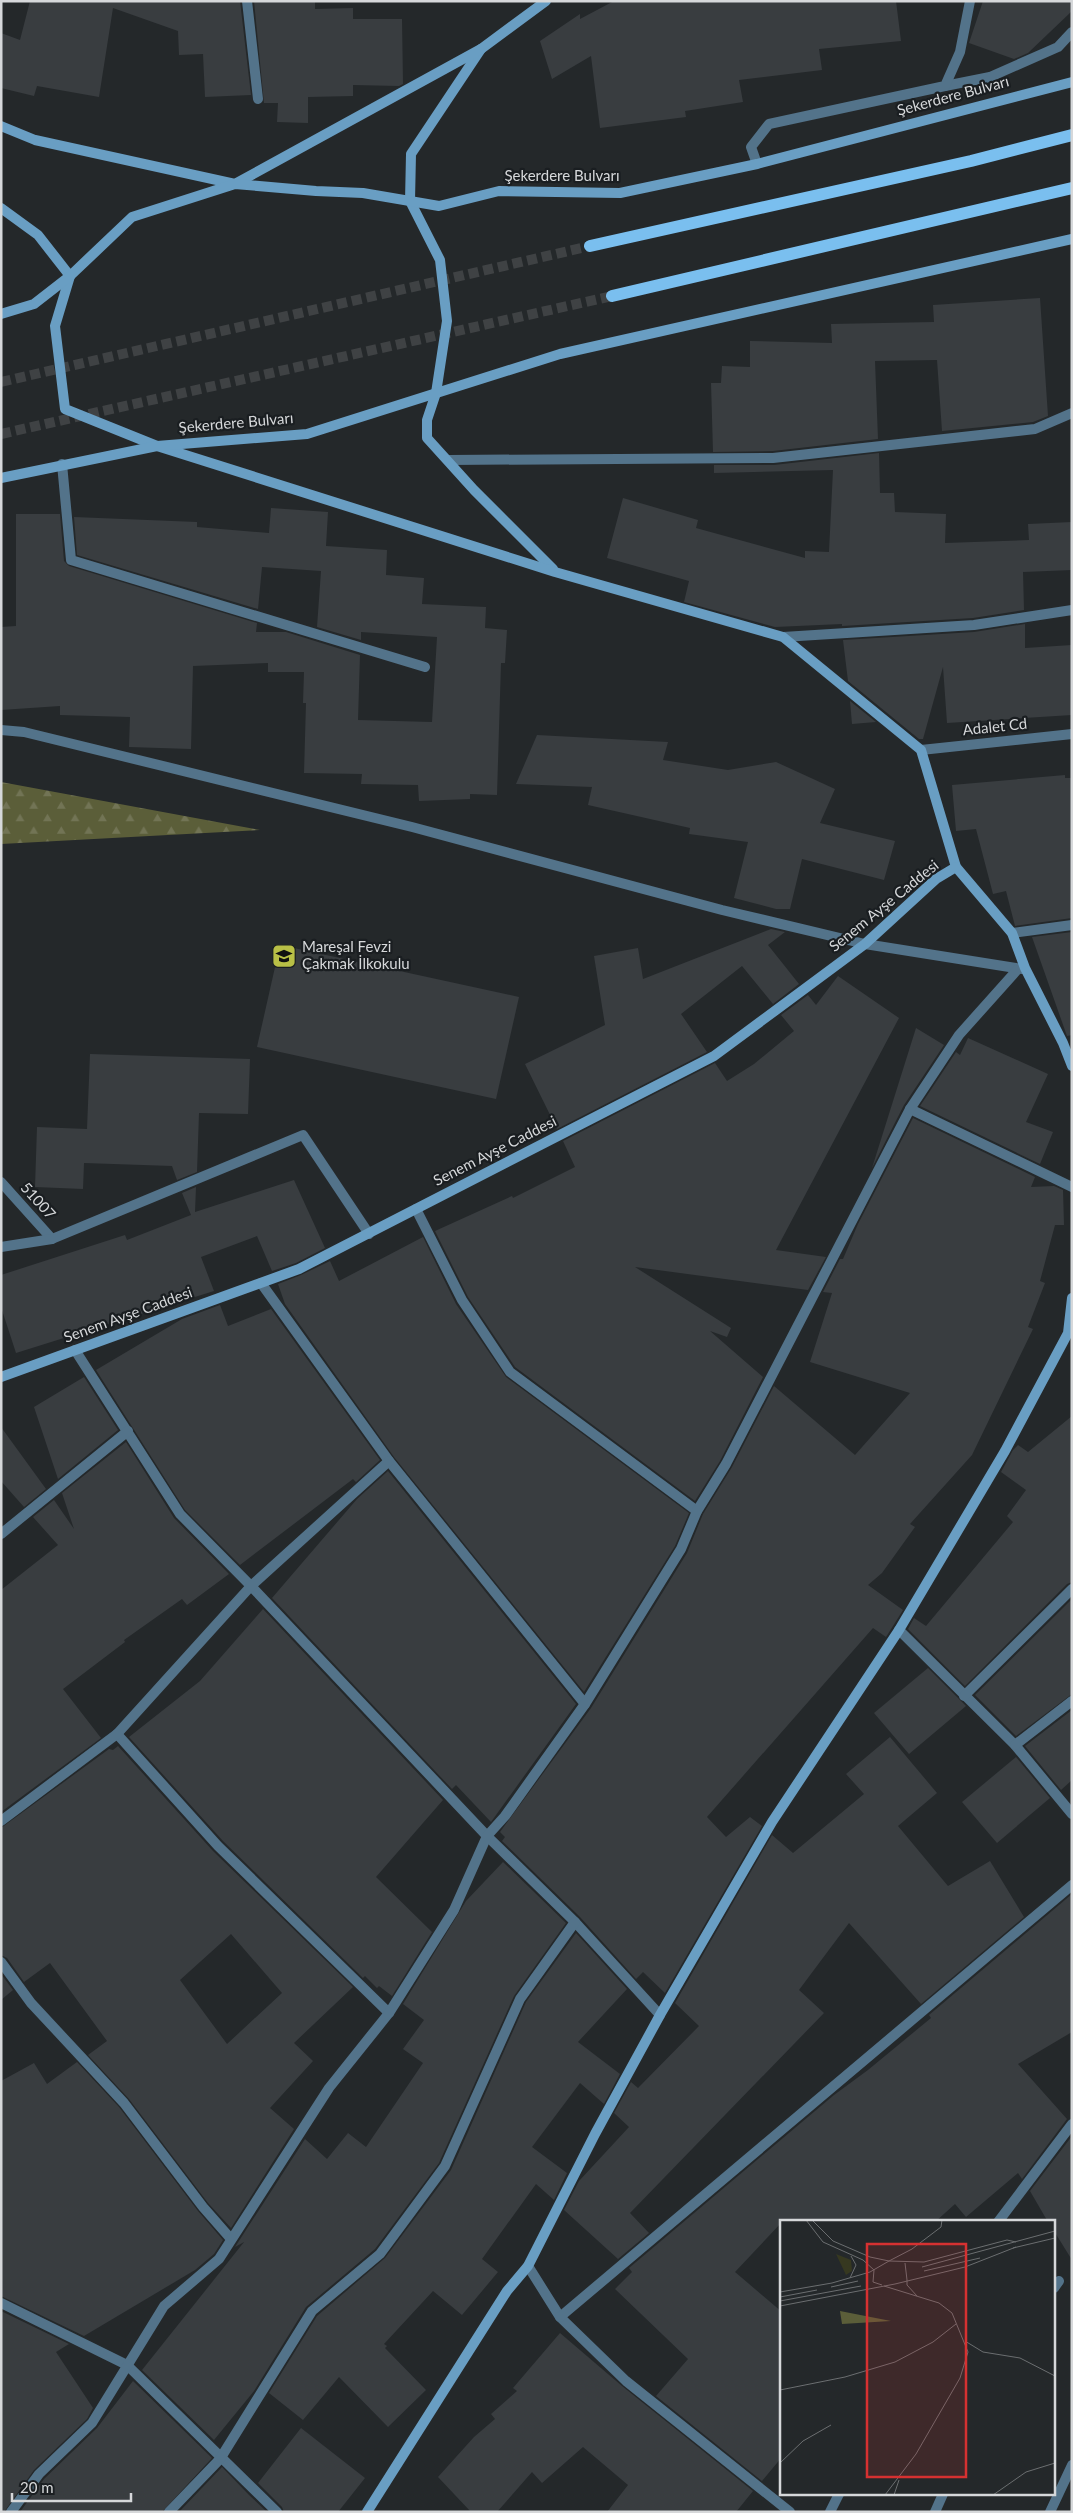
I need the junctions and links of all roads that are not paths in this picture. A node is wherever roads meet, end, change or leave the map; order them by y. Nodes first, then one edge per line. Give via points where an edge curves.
1 (246, 1) edge
2 (546, 1) edge
3 (970, 1) edge
4 (1072, 32) edge
5 (481, 49) junction
6 (1072, 82) edge
7 (945, 86) junction
8 (258, 98) dead end
9 (1, 126) edge
10 (1072, 135) edge
11 (757, 164) junction
12 (235, 184) junction
13 (1072, 188) edge
14 (410, 201) junction
15 (1, 208) edge
16 (1072, 239) edge
17 (590, 246) tunnel mouth
18 (70, 276) junction
19 (612, 296) tunnel mouth
20 (1, 314) edge
21 (436, 393) junction
22 (1072, 413) edge
23 (157, 446) junction
24 (448, 460) junction
25 (62, 464) junction
26 (1, 478) edge
27 (556, 572) junction
28 (1072, 610) edge
29 (782, 638) junction
30 (425, 667) dead end
31 (1, 730) edge
32 (1072, 734) edge
33 (922, 750) junction
34 (956, 867) junction
35 (1072, 925) edge
36 (1012, 933) junction
37 (865, 944) junction
38 (1021, 969) junction
39 (1067, 1045) edge
40 (1072, 1066) edge
41 (910, 1109) junction
42 (1, 1182) edge
43 (1072, 1187) edge
44 (416, 1209) junction
45 (369, 1234) junction
46 (52, 1239) junction
47 (1, 1247) edge
48 (261, 1282) junction
49 (1072, 1298) edge
50 (1070, 1335) edge
51 (75, 1350) junction
52 (1, 1377) edge
53 (128, 1431) junction
54 (389, 1461) junction
55 (697, 1511) junction
56 (1, 1534) edge
57 (251, 1586) junction
58 (1072, 1589) edge
59 (900, 1630) junction
60 (964, 1696) junction
61 (1072, 1701) edge
62 (585, 1704) junction
63 (117, 1734) junction
64 (1015, 1745) junction
65 (1072, 1814) edge
66 (1, 1821) edge
67 (487, 1836) junction
68 (1072, 1885) edge
69 (575, 1922) junction
70 (1, 1962) edge
71 (389, 2013) junction
72 (660, 2015) junction
73 (1072, 2124) edge
74 (1000, 2220) edge
75 (231, 2239) junction
76 (528, 2266) junction
77 (1, 2303) edge
78 (560, 2317) junction
79 (127, 2365) junction
80 (220, 2459) junction
81 (1072, 2465) edge
82 (838, 2496) edge
83 (942, 2496) edge
84 (11, 2512) edge
85 (169, 2512) edge
86 (277, 2512) edge
87 (367, 2512) edge
88 (790, 2512) edge
89 (830, 2512) edge
90 (935, 2512) edge
91 (1050, 2512) edge

1 - 8 street
2 - 5 street
3 - 7 street via 960,52
4 - 7 street via 1058,47 990,77
5 - 12 street
5 - 14 street via 411,154
6 - 11 street, Şekerdere Bulvarı
7 - 11 street via 769,124 750,147
9 - 12 street via 35,140
10 - 17 main road via 971,161
11 - 14 street, Şekerdere Bulvarı via 620,193 499,191 438,206
12 - 14 street, Şekerdere Bulvarı via 363,193
12 - 18 street, Şekerdere Bulvarı via 132,217
13 - 19 main road
14 - 21 street via 440,260 448,320
15 - 18 street via 38,235
16 - 21 street, Şekerdere Bulvarı via 568,352
18 - 20 street, Şekerdere Bulvarı via 34,304
18 - 23 street via 55,326 65,409
21 - 23 street, Şekerdere Bulvarı via 307,434
21 - 24 street via 427,420 427,438
22 - 24 street via 1035,429 773,458
23 - 25 street, Şekerdere Bulvarı
23 - 27 street
24 - 27 street
25 - 26 street, Şekerdere Bulvarı
25 - 30 street via 71,560
27 - 29 street
28 - 29 street via 974,625
29 - 33 street
31 - 37 street via 24,732 412,827 722,910
32 - 33 street, Adalet Cd
33 - 34 street
34 - 36 street
34 - 37 street, Senem Ayşe Caddesi via 936,879
35 - 36 street
36 - 38 street
37 - 38 street
37 - 44 street, Senem Ayşe Caddesi via 714,1056
38 - 39 street
38 - 41 street via 959,1036
39 - 40 street
41 - 43 street
41 - 55 street via 726,1464
42 - 46 street, 51007
44 - 45 street, Senem Ayşe Caddesi
44 - 55 street via 462,1300 510,1372
45 - 46 street via 303,1135
45 - 48 street, Senem Ayşe Caddesi via 299,1269
46 - 47 street
48 - 51 street, Senem Ayşe Caddesi
48 - 54 street
49 - 50 street
50 - 59 street
51 - 52 street, Senem Ayşe Caddesi
51 - 53 street
53 - 56 street
53 - 57 street via 180,1514
54 - 57 street
54 - 62 street
55 - 62 street via 681,1549
57 - 63 street
57 - 67 street
58 - 60 street
59 - 60 street
59 - 72 street via 772,1822
60 - 64 street
61 - 64 street
62 - 67 street via 505,1816
63 - 66 street
63 - 71 street via 218,1846
64 - 65 street
67 - 69 street
67 - 71 street via 454,1910
68 - 78 street
69 - 72 street
69 - 80 street via 520,2000 445,2166 380,2254 312,2311
70 - 75 street via 31,2003 124,2103
71 - 75 street via 329,2088
72 - 76 street
73 - 74 street
75 - 79 street via 219,2259 164,2306
76 - 78 street
76 - 87 street via 507,2291
77 - 79 street
78 - 88 street via 626,2381
79 - 80 street
79 - 84 street via 92,2423 39,2474
80 - 85 street
80 - 86 street
81 - 91 street
82 - 89 street
83 - 90 street

